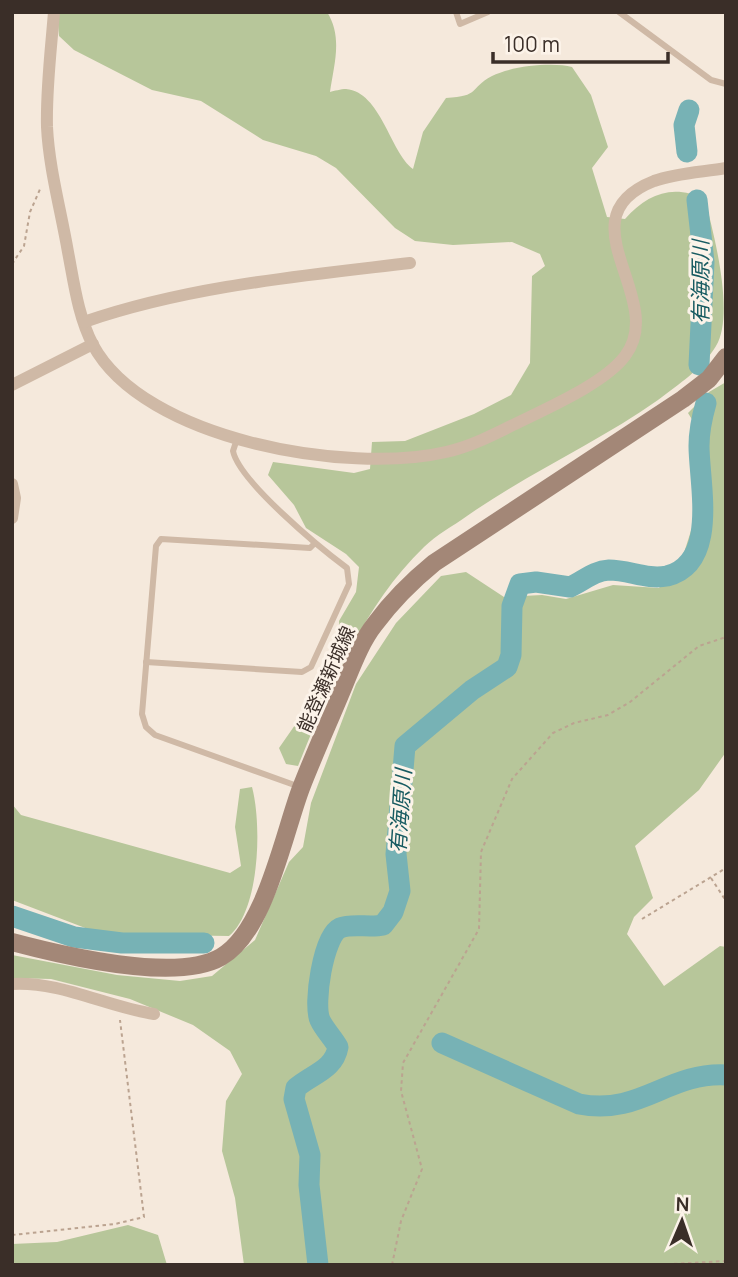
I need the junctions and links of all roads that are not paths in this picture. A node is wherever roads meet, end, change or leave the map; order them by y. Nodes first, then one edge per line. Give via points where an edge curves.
1 (54, 12) edge
2 (456, 12) edge
3 (488, 12) edge
4 (620, 12) edge
5 (726, 84) edge
6 (726, 168) edge
7 (410, 263) dead end
8 (84, 322) junction
9 (93, 344) junction
10 (726, 357) edge
11 (12, 385) edge
12 (237, 439) junction
13 (12, 484) edge
14 (12, 518) edge
15 (314, 544) junction
16 (146, 662) junction
17 (302, 788) junction
18 (12, 942) edge
19 (12, 984) edge
20 (154, 1014) dead end

1 - 8 street via 47,131
2 - 3 lane via 460,24
4 - 5 lane via 711,80
6 - 12 street via 656,180 625,199 616,215 615,246 636,306 636,322 626,355 608,373 478,442 445,452 410,457 310,454
7 - 8 street via 189,294
8 - 9 street
9 - 11 street
9 - 12 street via 111,372 135,392
10 - 17 main road, 能登瀬新城線 via 709,379 683,399 411,581 374,625 357,656
12 - 15 lane via 233,451 242,470
13 - 14 street
15 - 16 lane via 310,548 161,539 156,546
15 - 16 lane via 350,575 311,667 302,673
16 - 17 lane via 142,714 155,735
17 - 18 main road, 能登瀬新城線 via 256,919 241,942 220,958 204,964 156,967 75,958
19 - 20 street via 50,987

